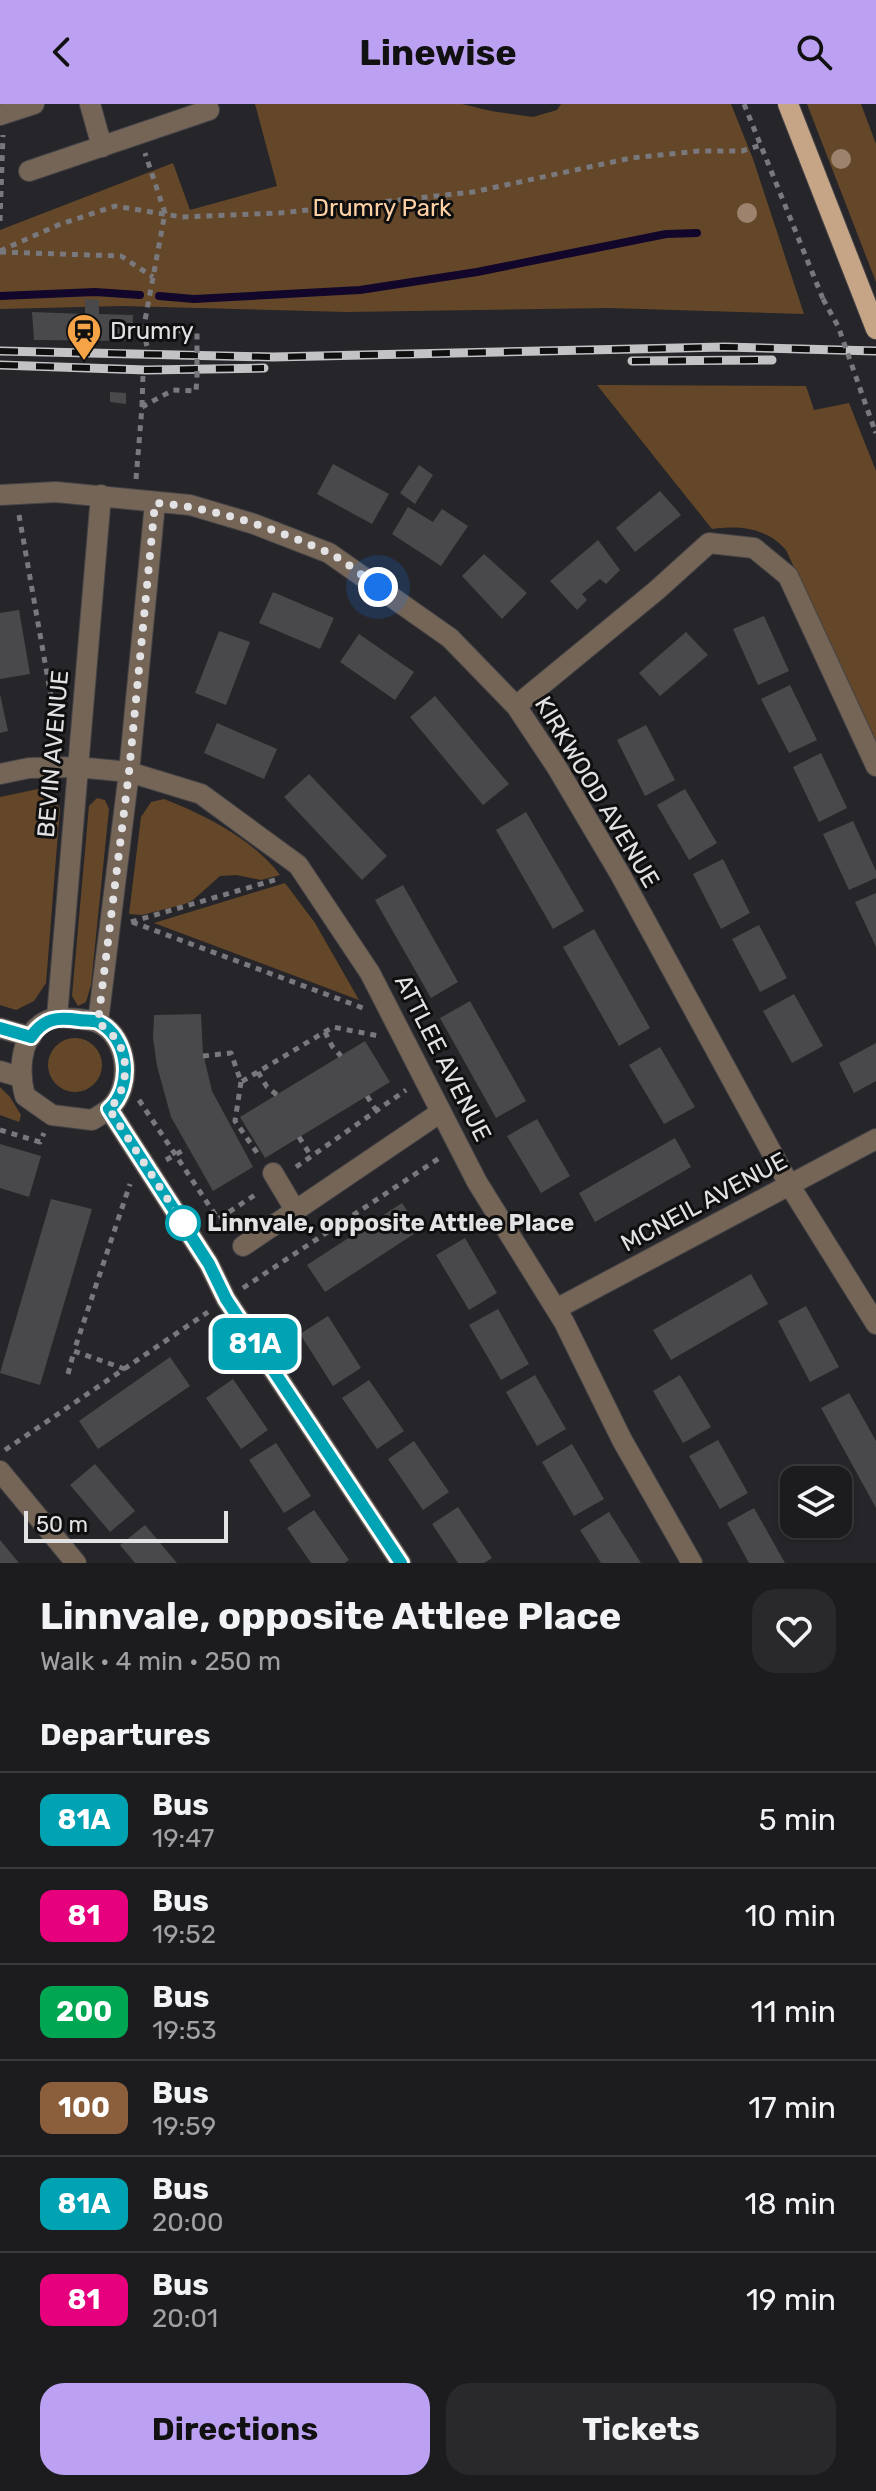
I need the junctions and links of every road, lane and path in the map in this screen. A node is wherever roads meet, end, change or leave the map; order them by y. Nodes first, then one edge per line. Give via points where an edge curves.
1 (34, 104) edge
2 (90, 104) edge
3 (744, 104) edge
4 (788, 104) edge
5 (209, 110) dead end
6 (2, 115) edge
7 (139, 134) junction
8 (761, 145) junction
9 (102, 147) junction
10 (29, 171) dead end
11 (165, 213) junction
12 (0, 221) edge
13 (0, 252) edge
14 (153, 277) junction
15 (876, 329) edge
16 (143, 331) junction
17 (147, 346) dead end
18 (143, 374) dead end
19 (142, 407) junction
20 (876, 432) edge
21 (8, 494) edge
22 (101, 495) junction
23 (134, 500) junction
24 (155, 503) junction
25 (516, 706) junction
26 (876, 766) edge
27 (69, 768) junction
28 (129, 772) junction
29 (0, 774) edge
30 (302, 872) junction
31 (110, 917) junction
32 (131, 922) junction
33 (57, 1017) junction
34 (98, 1022) junction
35 (395, 1023) junction
36 (0, 1028) edge
37 (325, 1032) junction
38 (31, 1037) junction
39 (203, 1056) dead end
40 (341, 1056) dead end
41 (0, 1071) edge
42 (258, 1072) junction
43 (20, 1077) junction
44 (241, 1082) junction
45 (277, 1095) dead end
46 (367, 1096) dead end
47 (109, 1109) junction
48 (376, 1110) dead end
49 (441, 1112) junction
50 (52, 1115) junction
51 (0, 1130) edge
52 (299, 1137) dead end
53 (876, 1139) edge
54 (139, 1156) junction
55 (311, 1156) dead end
56 (265, 1178) joint
57 (790, 1186) junction
58 (295, 1210) junction
59 (243, 1246) dead end
60 (556, 1309) junction
61 (876, 1324) edge
62 (74, 1351) junction
63 (126, 1369) dead end
64 (68, 1374) dead end
65 (0, 1471) edge
66 (76, 1563) edge
67 (401, 1563) edge
68 (692, 1563) edge

1 - 6 street
2 - 9 street
3 - 8 path
4 - 15 main road
5 - 7 street
6 - 12 path
7 - 9 street
7 - 11 path
8 - 11 path via 742,151 631,158 473,192 392,203 207,218
8 - 20 path, bridge via 838,326
9 - 10 street
11 - 13 path via 115,206
11 - 14 path
13 - 14 path via 121,256
14 - 16 path
16 - 17 path
16 - 19 path, bridge via 197,331 197,362 196,391 173,390
18 - 19 path
19 - 23 path
21 - 22 street, KIRKWOOD AVENUE
21 - 27 path
22 - 23 street, KIRKWOOD AVENUE
22 - 27 street, BEVIN AVENUE
23 - 24 street, KIRKWOOD AVENUE
24 - 25 street, KIRKWOOD AVENUE via 190,505 329,553 450,638
24 - 28 street
25 - 26 street via 709,543 754,548 788,576
25 - 57 street, KIRKWOOD AVENUE via 620,874
27 - 28 street, ATTLEE AVENUE
27 - 29 street, ATTLEE AVENUE
27 - 33 street, BEVIN AVENUE
28 - 30 street, ATTLEE AVENUE via 201,794
28 - 31 street
30 - 32 path
30 - 35 street, ATTLEE AVENUE via 370,973
31 - 32 path
31 - 34 street
32 - 35 path
33 - 34 street
33 - 38 street via 39,1025
34 - 47 street via 117,1040 125,1062 123,1086
35 - 37 path via 380,1036 333,1027
35 - 49 street, ATTLEE AVENUE
36 - 38 street
37 - 40 path
37 - 42 path
38 - 43 street
39 - 44 path via 231,1053
41 - 43 street
42 - 44 path
42 - 45 path
43 - 50 street via 25,1096
44 - 56 path via 235,1121
46 - 48 path
47 - 50 street via 92,1120
47 - 54 street
49 - 58 street
49 - 60 street, ATTLEE AVENUE via 477,1182
50 - 51 path via 40,1142
52 - 55 path
53 - 57 street, MCNEIL AVENUE
54 - 62 path
54 - 67 street via 226,1299
56 - 58 street
57 - 60 street, MCNEIL AVENUE
57 - 61 street, KIRKWOOD AVENUE
58 - 59 street
60 - 68 street, ATTLEE AVENUE
62 - 63 path
62 - 64 path
65 - 66 street

